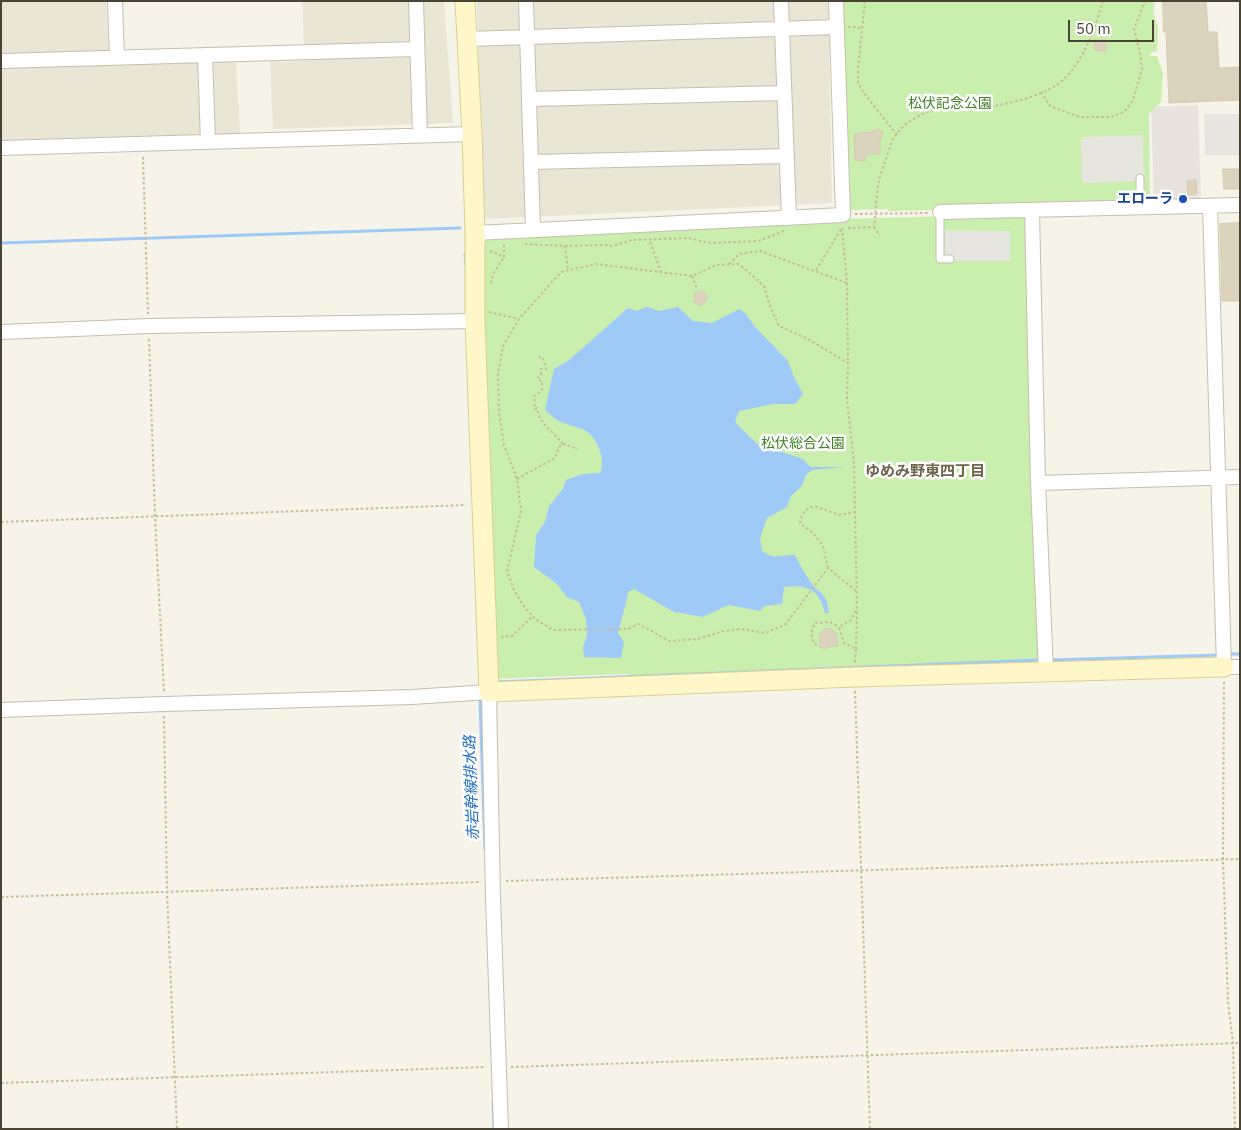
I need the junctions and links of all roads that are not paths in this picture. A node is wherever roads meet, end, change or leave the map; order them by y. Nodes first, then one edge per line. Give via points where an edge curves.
1 (115, 1) edge
2 (416, 1) edge
3 (465, 1) edge
4 (526, 1) edge
5 (781, 1) edge
6 (836, 1) edge
7 (837, 27) junction
8 (782, 29) junction
9 (527, 38) junction
10 (467, 40) junction
11 (417, 49) junction
12 (205, 55) junction
13 (117, 58) junction
14 (1, 61) edge
15 (784, 93) junction
16 (529, 99) junction
17 (472, 134) junction
18 (420, 135) junction
19 (208, 142) junction
20 (1, 148) edge
21 (787, 156) junction
22 (532, 162) junction
23 (1140, 178) dead end
24 (1240, 205) edge
25 (1210, 206) junction
26 (1140, 208) junction
27 (1032, 210) junction
28 (940, 212) joint
29 (789, 223) junction
30 (533, 230) junction
31 (475, 238) junction
32 (950, 259) dead end
33 (471, 318) junction
34 (1, 332) edge
35 (1240, 477) edge
36 (1218, 478) junction
37 (1038, 483) junction
38 (1232, 667) edge
39 (1046, 671) junction
40 (489, 692) junction
41 (1, 710) edge
42 (501, 1129) edge

1 - 13 street
2 - 11 street
3 - 10 street
4 - 9 street
5 - 8 street
6 - 7 street
7 - 8 street
7 - 29 street via 842,221
8 - 9 street
8 - 15 street
9 - 10 street
9 - 16 street
10 - 17 street
11 - 12 street
11 - 18 street
12 - 13 street
12 - 19 street
13 - 14 street
15 - 16 street
15 - 21 street
16 - 22 street
17 - 18 street
17 - 31 street
18 - 19 street
19 - 20 street
21 - 22 street
21 - 29 street
22 - 30 street
23 - 26 lane
24 - 25 street
25 - 26 street via 1171,204
25 - 36 street
26 - 27 street
27 - 28 street
27 - 37 street
28 - 32 lane via 940,259
29 - 30 street
30 - 31 street via 504,231
31 - 33 street
33 - 34 street
33 - 40 street
35 - 36 street
36 - 37 street
36 - 38 street
37 - 39 street
38 - 39 street
39 - 40 street
40 - 41 street
40 - 42 street

